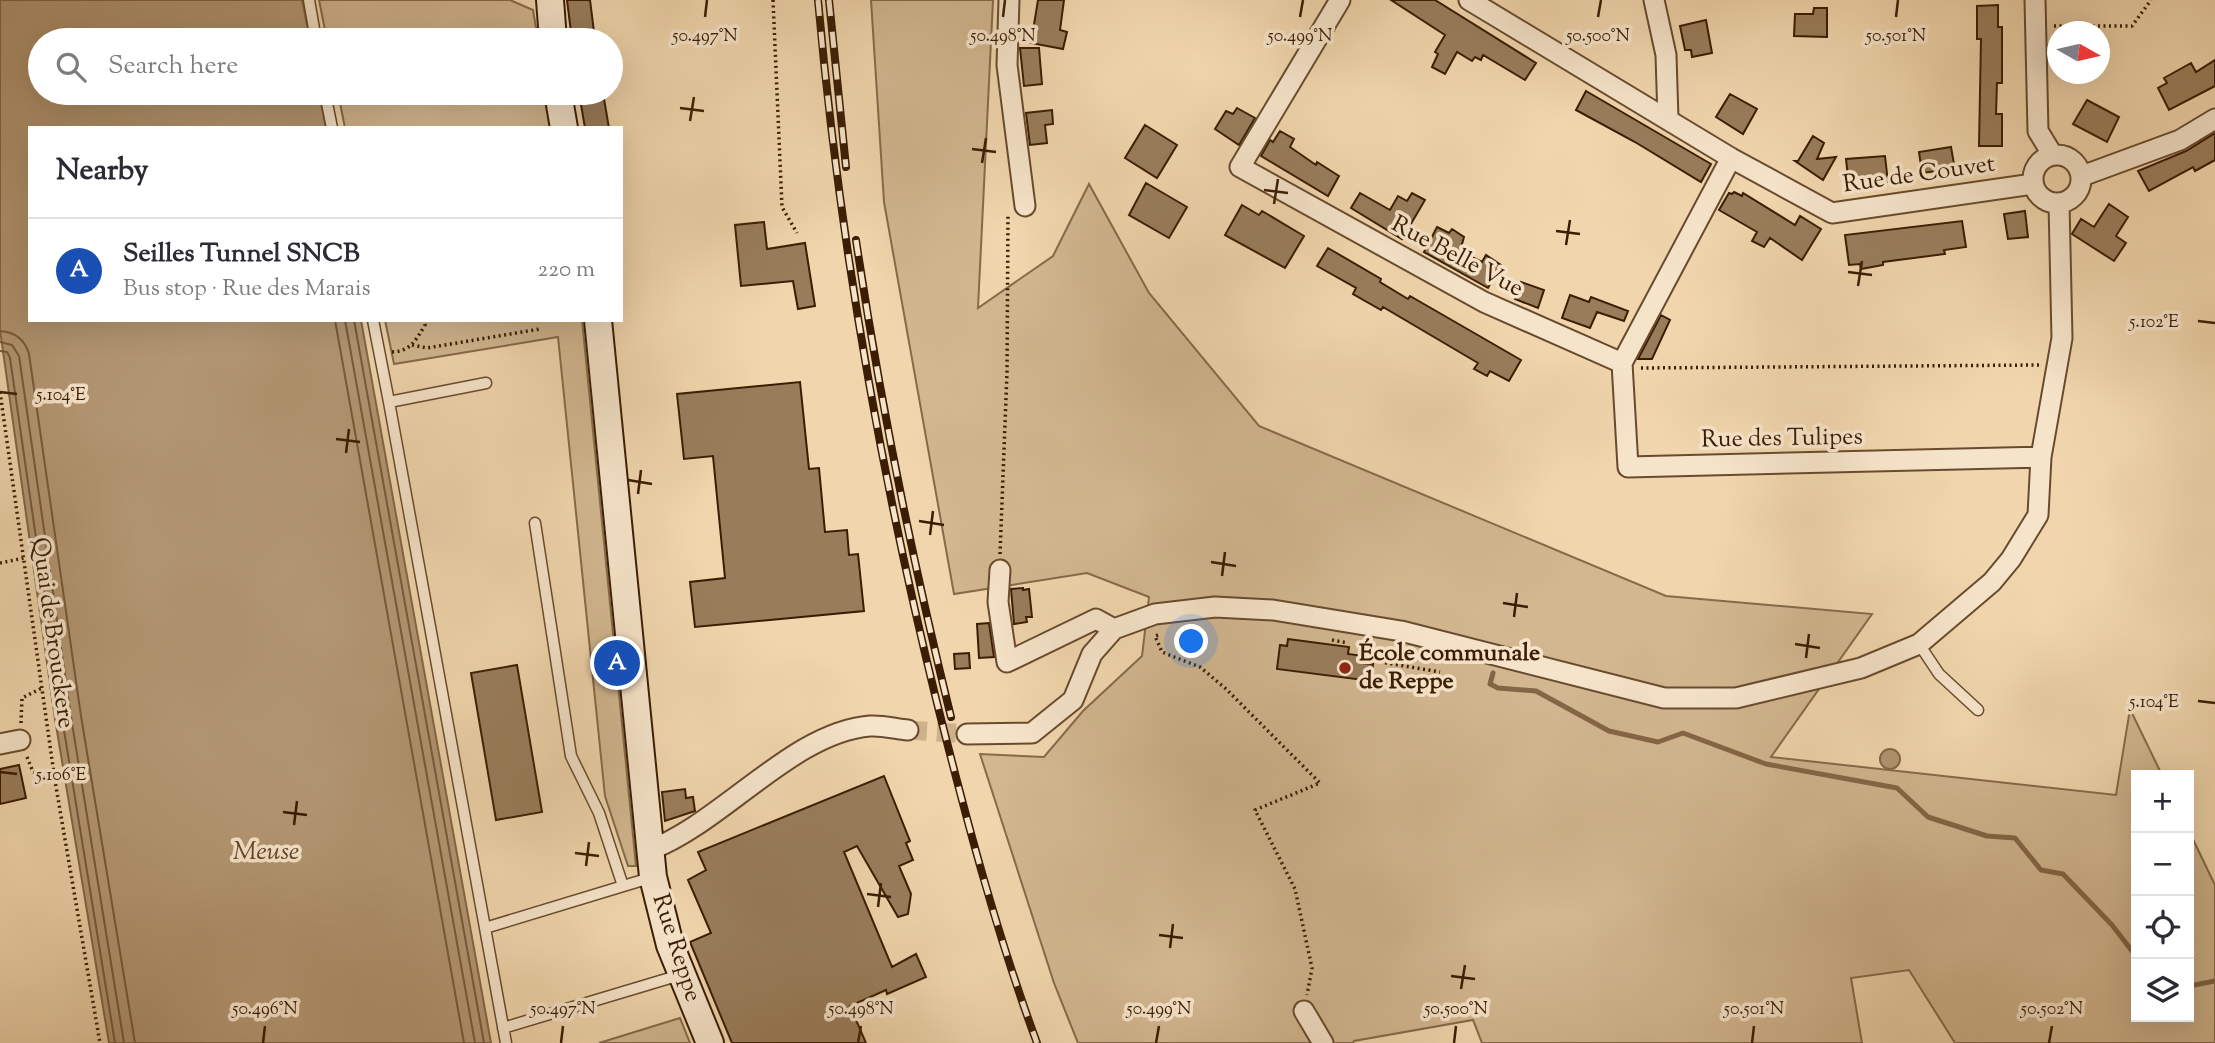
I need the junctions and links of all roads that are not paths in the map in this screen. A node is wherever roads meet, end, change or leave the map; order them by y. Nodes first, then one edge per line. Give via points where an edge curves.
1 (309, 0) edge
2 (550, 0) edge
3 (1009, 0) edge
4 (1340, 0) edge
5 (1469, 0) edge
6 (1654, 0) edge
7 (2035, 0) edge
8 (314, 28) edge
9 (552, 28) edge
10 (327, 105) edge
11 (560, 105) edge
12 (1668, 119) junction
13 (2215, 119) edge
14 (332, 126) edge
15 (564, 126) edge
16 (2052, 154) junction
17 (1731, 158) junction
18 (2082, 176) junction
19 (2033, 184) junction
20 (2059, 203) junction
21 (1017, 208) road end
22 (373, 322) edge
23 (598, 322) edge
24 (1622, 363) junction
25 (486, 383) dead end
26 (390, 402) junction
27 (2041, 457) junction
28 (535, 523) dead end
29 (1000, 570) road end
30 (1114, 629) junction
31 (1919, 644) junction
32 (1978, 710) dead end
33 (908, 730) tunnel mouth
34 (967, 734) tunnel mouth
35 (20, 740) road end
36 (0, 744) edge
37 (650, 850) junction
38 (653, 877) junction
39 (623, 886) junction
40 (485, 928) junction
41 (682, 975) junction
42 (1304, 1011) road end
43 (503, 1028) junction
44 (506, 1043) edge
45 (710, 1043) edge
46 (1323, 1043) edge

1 - 8 lane
2 - 9 main road
3 - 21 street via 1007,65
4 - 24 street, Rue Belle Vue via 1240,167 1484,302
5 - 12 street, Rue de Couvet
6 - 12 street via 1666,55
7 - 16 street via 2038,131
10 - 14 lane
11 - 15 main road
12 - 17 street, Rue de Couvet
13 - 18 street via 2180,140
16 - 18 street via 2066,155 2077,163
16 - 19 street via 2036,165
17 - 19 street, Rue de Couvet via 1832,213
17 - 24 street
18 - 20 street via 2071,199
19 - 20 street via 2038,194
20 - 27 street via 2062,338
22 - 26 lane
23 - 37 main road, Rue Reppe
24 - 27 street, Rue des Tulipes via 1628,467
25 - 26 lane
26 - 40 lane
27 - 31 street via 2038,515 2011,559 1992,582
28 - 39 lane via 571,756 599,813
29 - 30 street via 998,603 1007,662 1096,619
30 - 31 street via 1155,614 1215,607 1273,610 1401,631 1664,698 1736,698 1861,668
30 - 34 street via 1092,654 1073,700 1032,733
31 - 32 lane via 1939,674
33 - 37 street via 870,726 834,736 796,754 674,841
35 - 36 street
37 - 38 main road, Rue Reppe
38 - 39 lane
38 - 41 main road, Rue Reppe
39 - 40 lane
40 - 43 lane
41 - 43 lane
41 - 45 main road, Rue Reppe
42 - 46 street
43 - 44 lane

